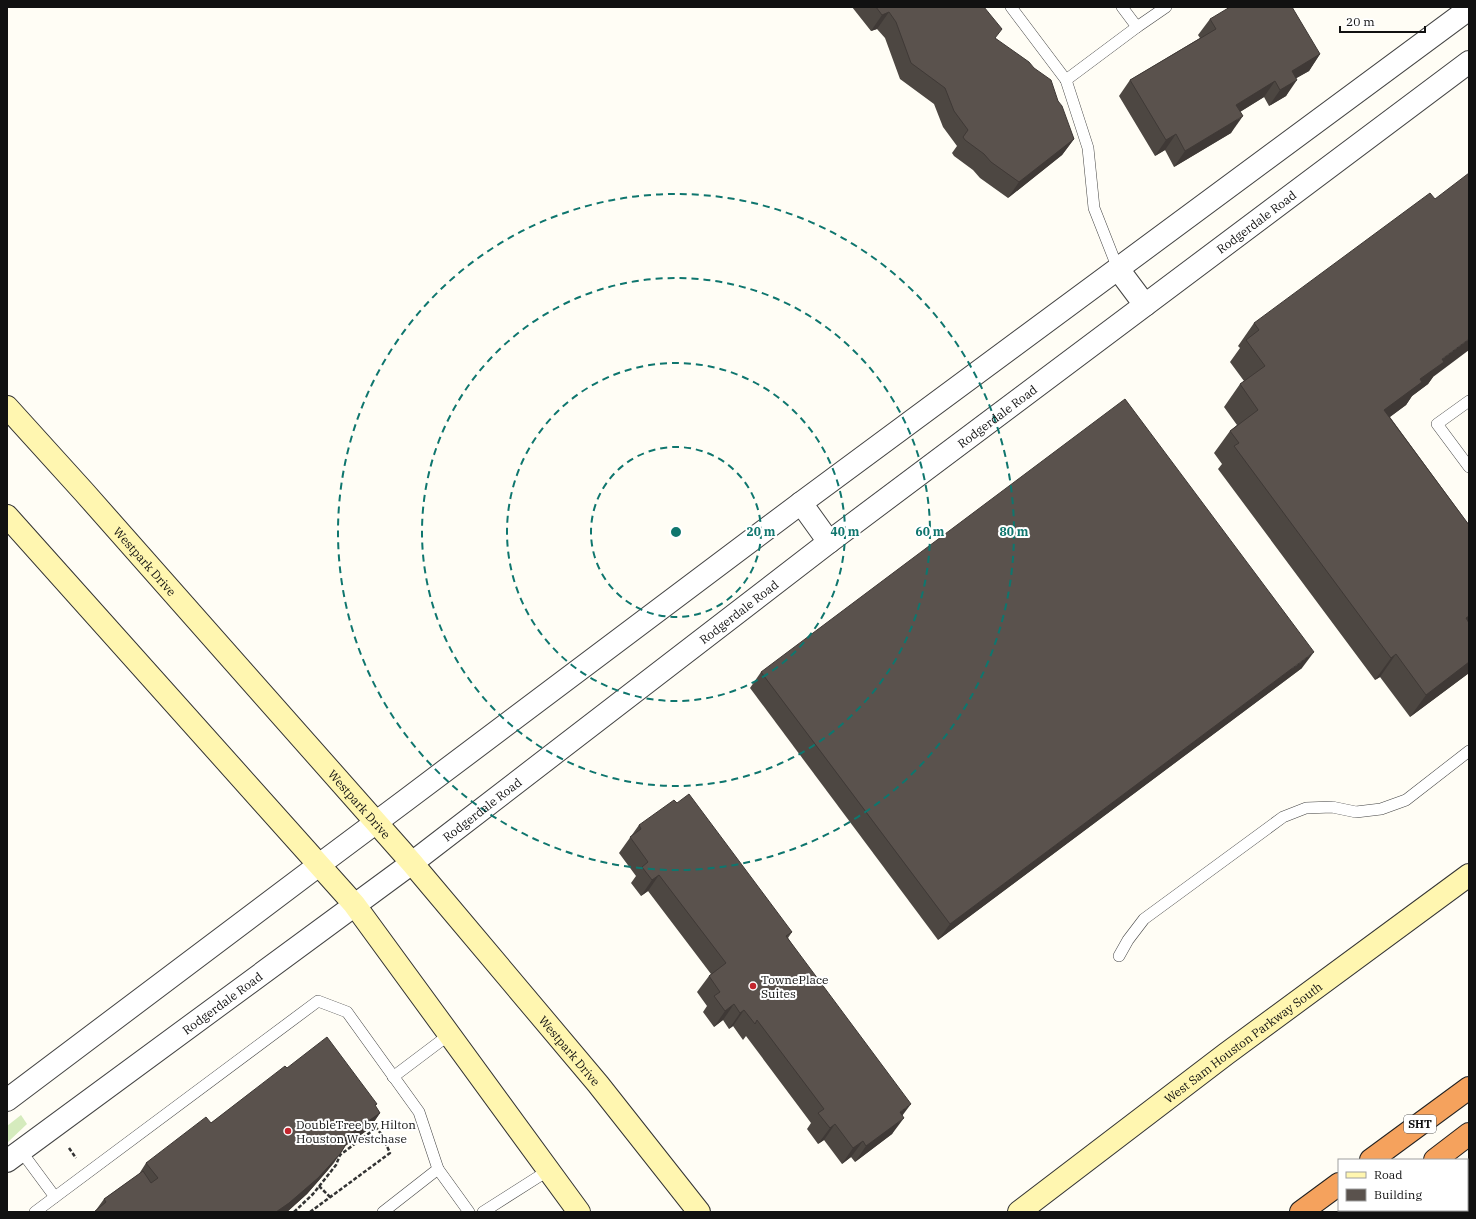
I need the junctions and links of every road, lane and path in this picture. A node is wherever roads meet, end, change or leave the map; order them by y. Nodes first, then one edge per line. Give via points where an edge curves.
1 (1011, 7) edge
2 (1122, 7) edge
3 (1166, 7) edge
4 (1466, 11) edge
5 (1137, 27) junction
6 (1469, 62) edge
7 (1066, 80) junction
8 (1118, 269) junction
9 (1144, 305) junction
10 (1469, 401) edge
11 (7, 407) edge
12 (1469, 466) edge
13 (801, 503) junction
14 (7, 516) edge
15 (829, 542) junction
16 (1469, 751) edge
17 (376, 823) junction
18 (412, 863) junction
19 (319, 865) junction
20 (1469, 875) edge
21 (354, 904) junction
22 (1119, 956) dead end
23 (450, 1034) junction
24 (393, 1077) junction
25 (1469, 1088) edge
26 (7, 1100) edge
27 (367, 1116) edge
28 (376, 1128) junction
29 (1469, 1134) edge
30 (69, 1148) dead end
31 (14, 1156) edge
32 (76, 1158) dead end
33 (1372, 1159) edge
34 (1436, 1159) edge
35 (438, 1169) junction
36 (549, 1170) junction
37 (1338, 1185) edge
38 (319, 1186) junction
39 (55, 1197) junction
40 (330, 1197) junction
41 (35, 1212) edge
42 (294, 1212) edge
43 (310, 1212) edge
44 (383, 1212) edge
45 (469, 1212) edge
46 (483, 1212) edge
47 (579, 1212) edge
48 (698, 1212) edge
49 (1019, 1212) edge
50 (1301, 1212) edge

1 - 7 lane
2 - 5 lane
3 - 5 lane
4 - 8 street
5 - 7 lane
6 - 9 street, Rodgerdale Road
7 - 8 lane via 1088,148 1094,208
8 - 9 street
8 - 13 street
9 - 15 street, Rodgerdale Road
10 - 12 lane via 1438,424
11 - 17 main road, Westpark Drive
13 - 15 street
13 - 17 street
14 - 19 main road
15 - 18 street, Rodgerdale Road
16 - 22 lane via 1406,800 1381,809 1356,812 1332,807 1306,808 1283,817 1144,919
17 - 18 main road, Westpark Drive
17 - 19 street
18 - 21 street, Rodgerdale Road
18 - 48 main road, Westpark Drive via 598,1084
19 - 21 main road
19 - 26 street
20 - 49 main road, West Sam Houston Parkway South
21 - 23 main road
21 - 31 street, Rodgerdale Road
23 - 24 lane
23 - 36 main road
24 - 35 lane via 419,1112
24 - 39 lane via 347,1012 318,1001
25 - 33 highway, SHT
27 - 28 path
28 - 38 path via 340,1155 336,1165
28 - 40 path via 390,1153
29 - 34 highway
30 - 32 path
31 - 39 lane
35 - 44 lane
35 - 45 lane
36 - 46 lane
36 - 47 main road
37 - 50 highway
38 - 40 path
38 - 42 path
39 - 41 lane
40 - 43 path

